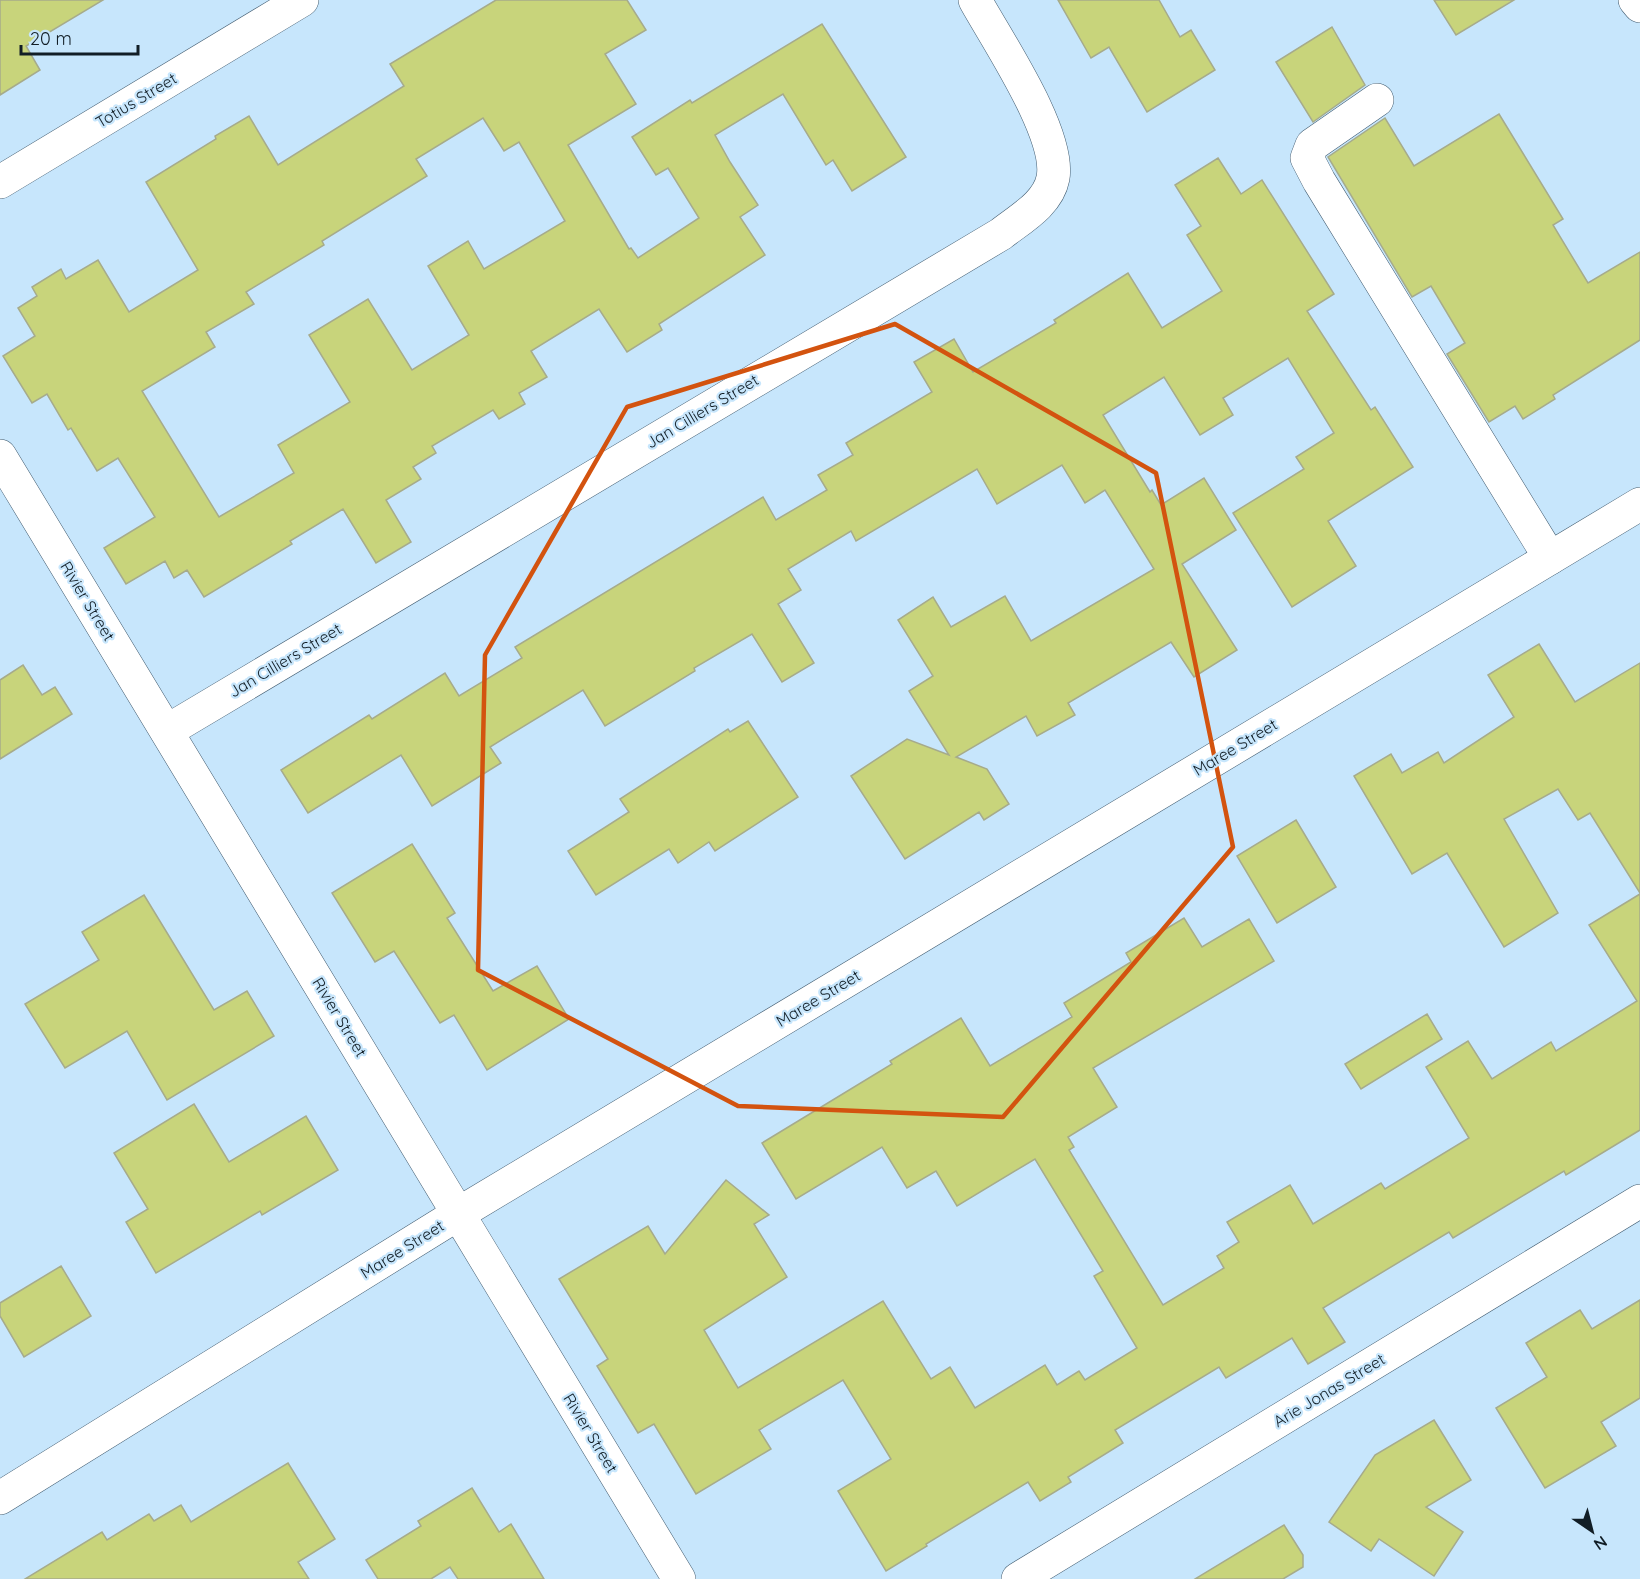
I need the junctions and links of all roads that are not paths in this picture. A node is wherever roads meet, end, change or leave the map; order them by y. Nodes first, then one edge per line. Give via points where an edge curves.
1 (302, 0) edge
2 (975, 0) edge
3 (1635, 0) edge
4 (1640, 6) edge
5 (1377, 100) dead end
6 (0, 182) edge
7 (0, 456) edge
8 (1640, 504) edge
9 (1550, 558) junction
10 (167, 731) junction
11 (1640, 1201) edge
12 (458, 1214) junction
13 (0, 1498) edge
14 (679, 1579) edge
15 (1018, 1579) edge

1 - 6 street, Totius Street
2 - 10 street, Jan Cilliers Street via 1046,132 1053,155 1053,179 1040,204 1001,234
3 - 4 street
5 - 9 street via 1312,145 1307,158
7 - 10 street, Rivier Street
8 - 9 street, Maree Street
9 - 12 street, Maree Street
10 - 12 street, Rivier Street
11 - 15 street, Arie Jonas Street
12 - 13 street, Maree Street
12 - 14 street, Rivier Street

